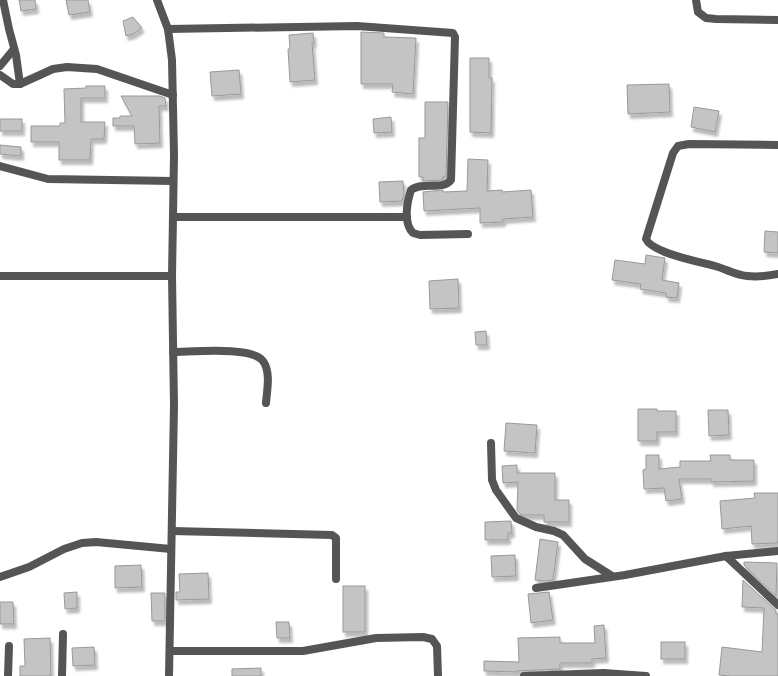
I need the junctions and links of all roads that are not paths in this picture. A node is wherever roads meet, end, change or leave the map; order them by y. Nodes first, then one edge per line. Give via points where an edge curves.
1 (3, 0) edge
2 (156, 0) edge
3 (696, 0) edge
4 (778, 20) edge
5 (168, 29) junction
6 (14, 49) junction
7 (0, 66) edge
8 (0, 75) edge
9 (20, 84) junction
10 (172, 95) junction
11 (778, 145) edge
12 (0, 166) edge
13 (174, 180) junction
14 (173, 217) junction
15 (407, 217) junction
16 (468, 234) dead end
17 (778, 274) edge
18 (0, 276) edge
19 (172, 276) junction
20 (173, 352) junction
21 (266, 403) dead end
22 (491, 443) dead end
23 (172, 531) junction
24 (171, 549) junction
25 (778, 551) edge
26 (726, 556) junction
27 (612, 576) junction
28 (0, 577) edge
29 (336, 579) dead end
30 (536, 588) dead end
31 (778, 605) edge
32 (63, 634) dead end
33 (9, 646) dead end
34 (170, 650) junction
35 (8, 676) edge
36 (62, 676) edge
37 (169, 676) edge
38 (438, 676) edge
39 (524, 676) edge
40 (646, 676) edge

1 - 6 street
2 - 5 street
3 - 4 street via 698,12 706,18
5 - 10 street via 172,60
5 - 15 street via 357,26 453,33 456,37 451,180 445,185 414,187 411,190
6 - 7 street
6 - 9 street
8 - 9 street via 14,84
9 - 10 street via 53,69 97,69
10 - 13 street
11 - 17 street via 678,146 646,239 651,245 674,256 716,266 734,274
12 - 13 street via 48,179
13 - 14 street
14 - 15 street
14 - 19 street
15 - 16 street via 408,226 413,233
18 - 19 street
19 - 20 street
20 - 21 street via 240,352 258,356 267,370
20 - 23 street
22 - 27 street via 492,480 516,518 563,535 585,559
23 - 24 street
23 - 29 street via 332,536 337,542
24 - 28 street via 82,543
24 - 34 street
25 - 26 street
26 - 27 street
26 - 31 street
27 - 30 street
32 - 36 street
33 - 35 street
34 - 37 street
34 - 38 street via 303,651 376,638 423,637 432,639 437,646
39 - 40 street via 604,673

